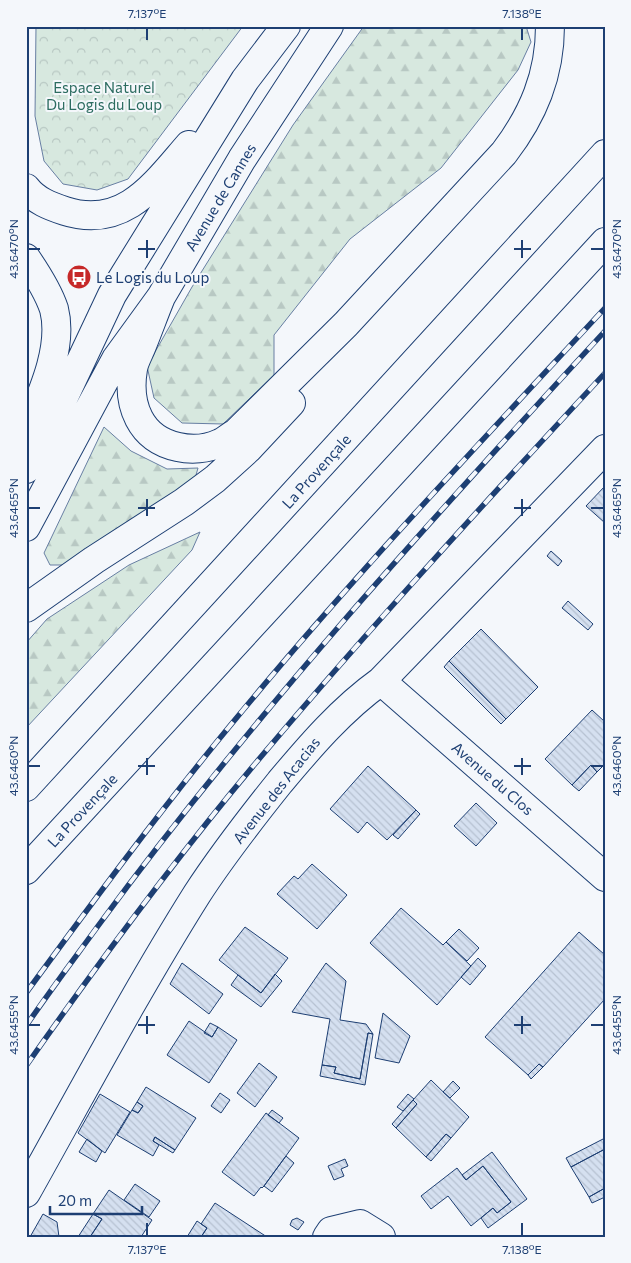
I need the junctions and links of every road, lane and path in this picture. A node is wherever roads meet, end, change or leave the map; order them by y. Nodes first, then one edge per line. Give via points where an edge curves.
1 (286, 26) edge
2 (329, 26) edge
3 (550, 26) edge
4 (245, 80) junction
5 (605, 154) edge
6 (26, 188) edge
7 (605, 242) edge
8 (26, 258) edge
9 (160, 297) junction
10 (346, 324) junction
11 (26, 432) edge
12 (605, 449) edge
13 (26, 469) edge
14 (26, 526) edge
15 (26, 608) edge
16 (381, 680) junction
17 (26, 787) edge
18 (600, 862) edge
19 (26, 870) edge
20 (26, 1193) edge
21 (327, 1237) edge
22 (381, 1237) edge

1 - 4 main road
2 - 9 main road, Avenue de Cannes via 242,159
3 - 10 main road via 546,67 532,112 520,132
4 - 6 main road via 152,189 112,213 96,216 74,214 51,207 32,196
4 - 13 main road via 112,295 54,418
5 - 17 main road, La Provençale
7 - 19 main road, La Provençale
8 - 11 main road via 47,292 56,326 54,358
9 - 10 main road via 133,368 134,405 147,431 158,440 186,449 219,444 236,433
9 - 14 main road, Avenue de Cannes via 116,359
10 - 15 main road via 322,370 248,449 215,479
12 - 16 main road, Avenue des Acacias
16 - 18 main road, Avenue du Clos
16 - 20 main road, Avenue des Acacias via 359,696 321,733 259,808 198,893
21 - 22 main road via 331,1231 360,1224

